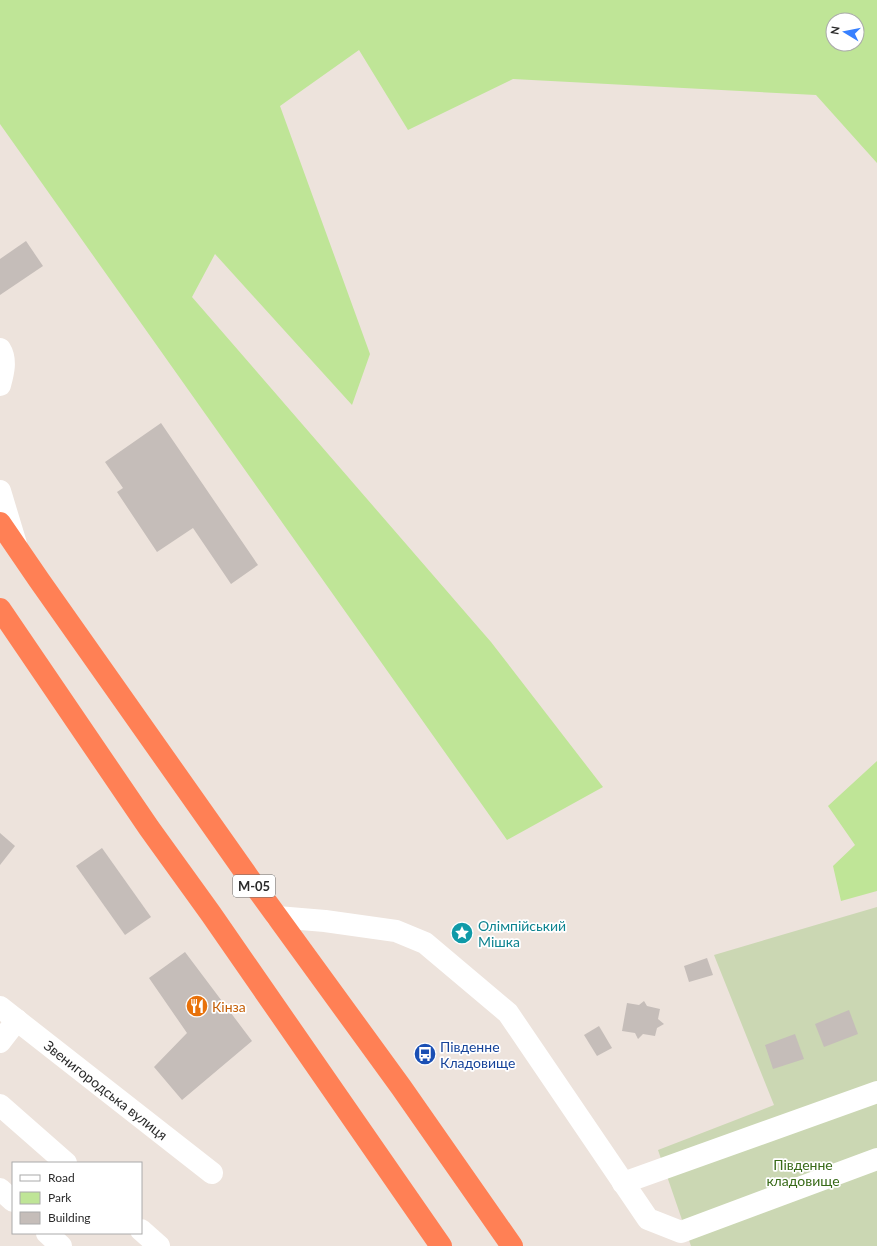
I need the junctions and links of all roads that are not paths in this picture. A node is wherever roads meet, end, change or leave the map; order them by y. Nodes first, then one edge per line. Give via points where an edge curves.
1 (0, 349) edge
2 (0, 385) edge
3 (0, 490) edge
4 (0, 522) edge
5 (17, 548) junction
6 (0, 609) edge
7 (277, 917) junction
8 (0, 1007) edge
9 (17, 1020) junction
10 (0, 1042) edge
11 (877, 1092) edge
12 (0, 1105) edge
13 (877, 1159) edge
14 (65, 1162) edge
15 (212, 1172) dead end
16 (623, 1183) junction
17 (0, 1189) edge
18 (12, 1200) edge
19 (142, 1231) edge
20 (48, 1234) edge
21 (676, 1239) edge
22 (61, 1246) edge
23 (159, 1246) edge
24 (441, 1246) edge
25 (512, 1246) edge

1 - 2 street via 3,353 4,371
3 - 5 street
4 - 5 highway, М-05
5 - 7 highway, М-05
6 - 24 highway via 149,828
7 - 16 street via 396,931 425,943 508,1013
7 - 25 highway, М-05 via 402,1087
8 - 9 street, Звенигородська вулиця
9 - 10 street
9 - 15 street, Звенигородська вулиця
11 - 16 street
12 - 14 street
13 - 21 street
16 - 21 street via 648,1219
17 - 18 street
19 - 23 street
20 - 22 street

